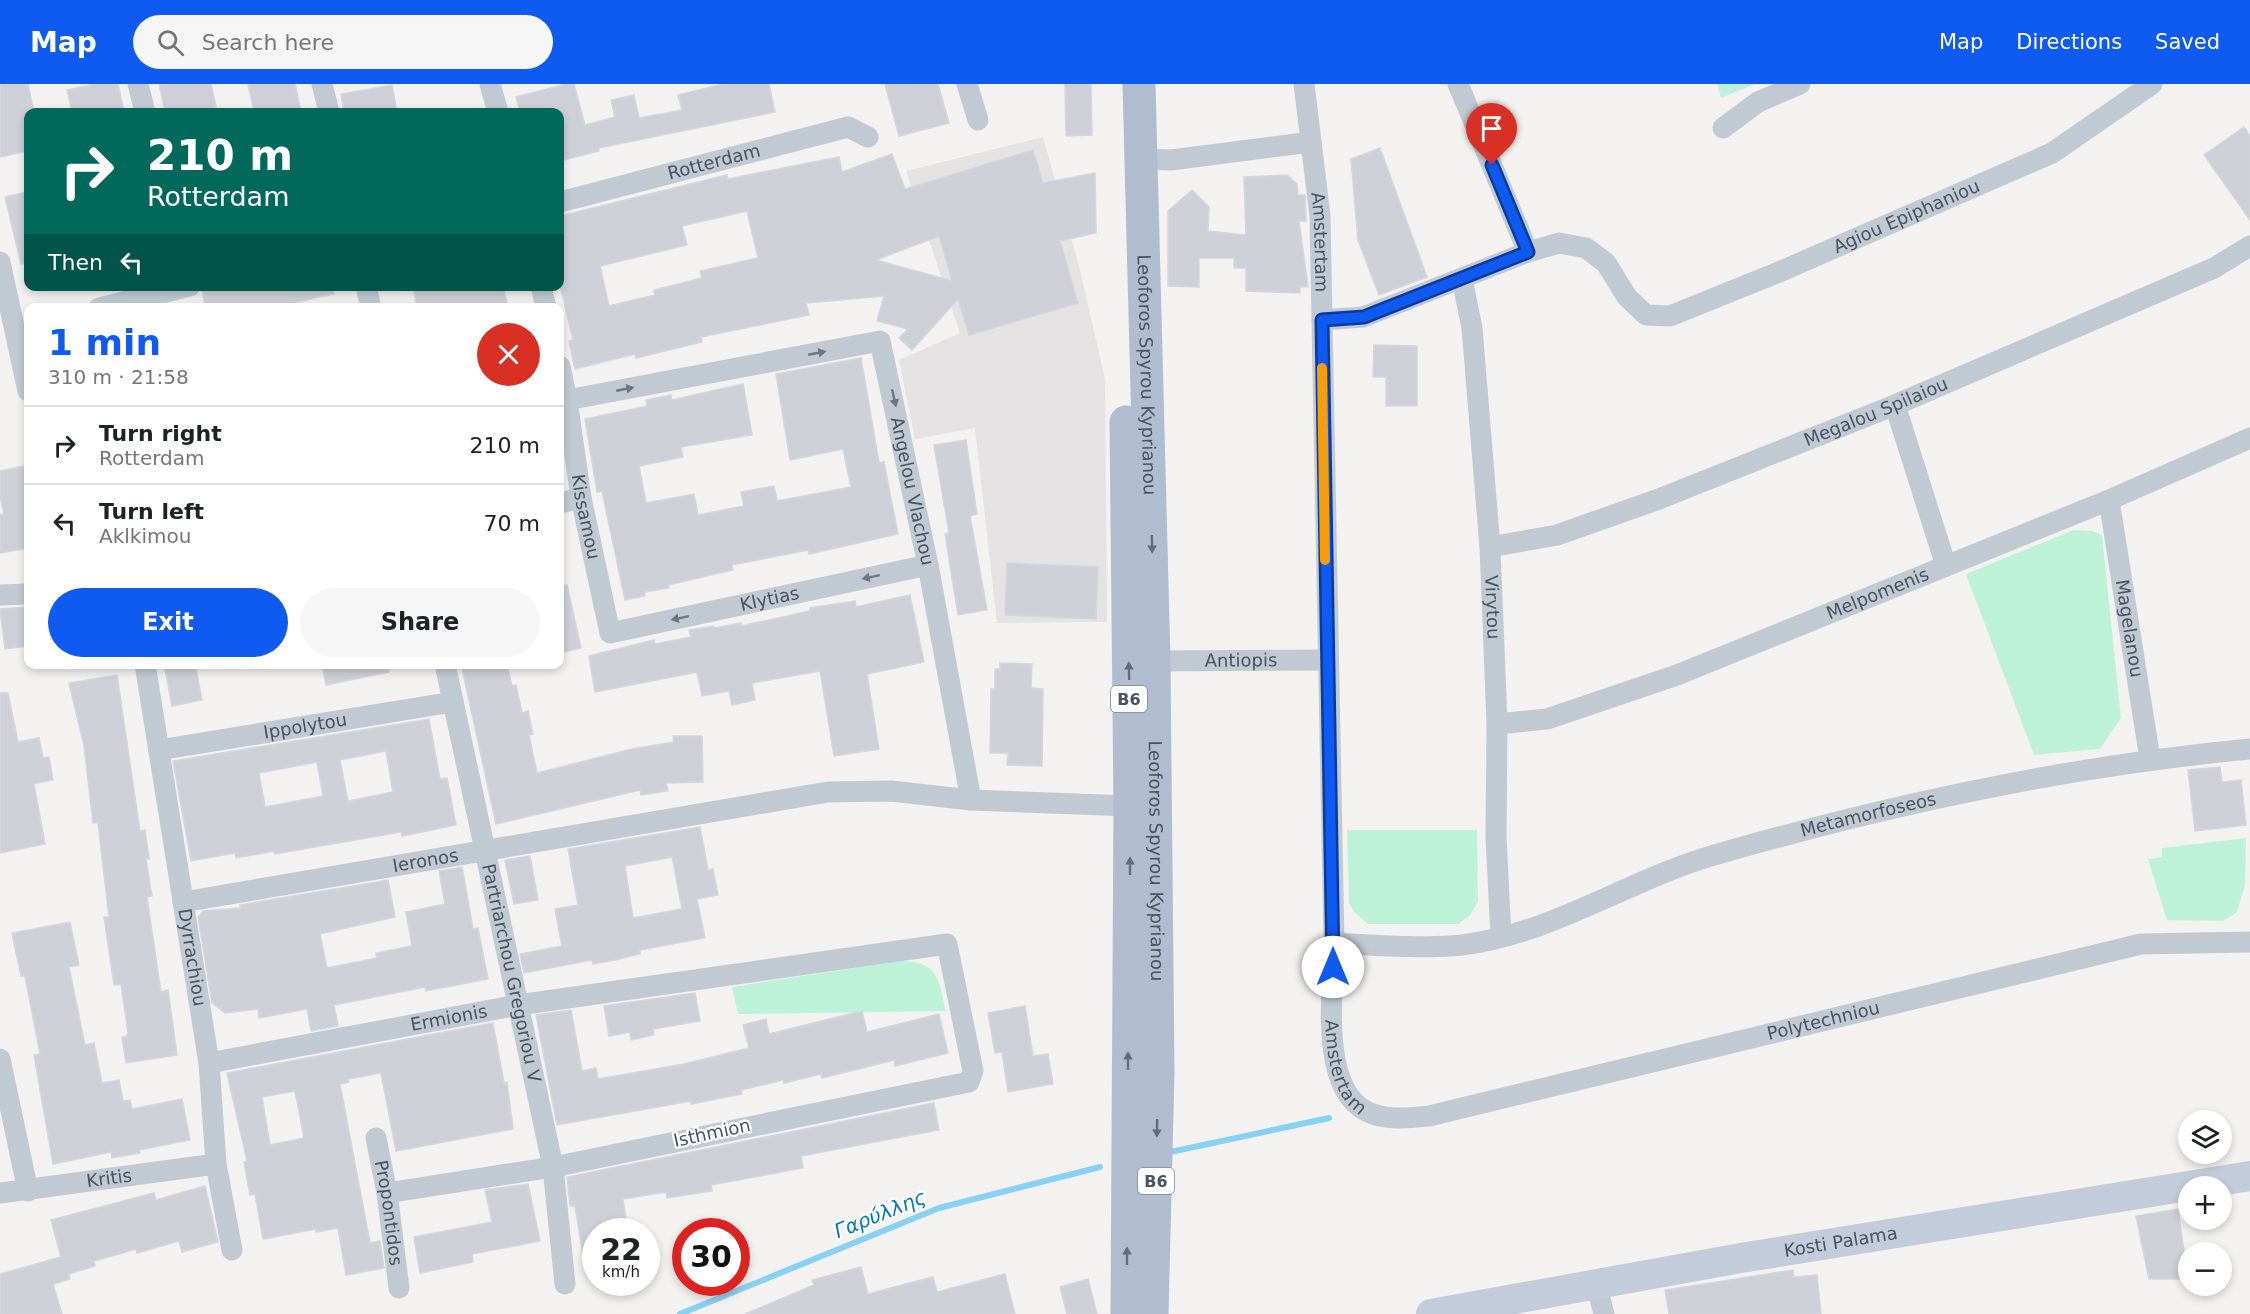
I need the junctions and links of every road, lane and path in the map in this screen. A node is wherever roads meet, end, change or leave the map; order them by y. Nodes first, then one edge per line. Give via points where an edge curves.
1 (138, 84) edge
2 (322, 84) edge
3 (490, 84) edge
4 (967, 84) edge
5 (1122, 84) edge
6 (1139, 84) edge
7 (1304, 84) edge
8 (1458, 84) edge
9 (1800, 84) edge
10 (2152, 84) edge
11 (143, 108) edge
12 (327, 108) edge
13 (497, 108) edge
14 (978, 120) dead end
15 (1723, 128) dead end
16 (868, 137) dead end
17 (1311, 142) junction
18 (1139, 159) junction
19 (564, 201) edge
20 (2250, 246) edge
21 (1528, 252) junction
22 (0, 262) edge
23 (1462, 279) junction
24 (187, 292) edge
25 (126, 303) edge
26 (1322, 320) junction
27 (14, 327) edge
28 (24, 373) edge
29 (564, 385) edge
30 (567, 400) junction
31 (1896, 405) junction
32 (2250, 438) edge
33 (581, 498) junction
34 (2109, 500) junction
35 (564, 502) edge
36 (1490, 547) junction
37 (928, 565) junction
38 (1946, 566) junction
39 (24, 594) edge
40 (0, 595) edge
41 (610, 633) joint
42 (1326, 660) junction
43 (1154, 661) junction
44 (147, 669) edge
45 (446, 669) edge
46 (453, 702) junction
47 (1497, 724) junction
48 (2250, 749) edge
49 (159, 750) junction
50 (2150, 759) junction
51 (970, 800) junction
52 (1130, 806) junction
53 (484, 851) junction
54 (183, 902) junction
55 (1501, 937) junction
56 (2250, 942) edge
57 (1334, 944) junction
58 (518, 1005) junction
59 (962, 1015) joint
60 (208, 1063) junction
61 (1, 1066) edge
62 (1400, 1118) joint
63 (376, 1138) dead end
64 (216, 1164) junction
65 (553, 1167) junction
66 (2250, 1176) edge
67 (28, 1191) junction
68 (0, 1193) edge
69 (387, 1193) junction
70 (232, 1250) dead end
71 (1596, 1283) junction
72 (565, 1284) dead end
73 (399, 1288) dead end
74 (1447, 1312) edge
75 (1127, 1314) edge
76 (1152, 1314) edge
77 (1604, 1314) edge

1 - 11 street
2 - 12 street
3 - 13 street
4 - 14 street
52 -> 5 main road, Leoforos Spyrou Kyprianou / B6
6 - 18 main road, Leoforos Spyrou Kyprianou / B6
7 - 17 street, Amstertam
8 - 21 street
9 - 15 street via 1758,102
10 - 21 street, Agiou Epiphaniou via 2052,153 1670,316 1646,315 1627,297 1606,263 1586,248 1559,243
16 - 19 street, Rotterdam via 848,127
17 - 18 street via 1181,159
17 - 26 street, Amstertam via 1320,216
18 -> 43 main road, Leoforos Spyrou Kyprianou / B6
20 - 31 street, Megalou Spilaiou via 2214,268
21 - 23 street
22 - 27 street
23 - 26 street via 1364,317
23 - 36 street, Virytou via 1472,328
24 - 25 street
26 - 42 street, Amstertam
27 - 28 street
29 - 30 street, Kissamou
30 - 33 street, Kissamou
30 -> 37 street, Angelou Vlachou via 880,341
31 - 36 street, Megalou Spilaiou via 1659,499 1557,534
31 - 38 street
32 - 34 street, Melpomenis
33 - 35 street
33 - 41 street, Kissamou
34 - 38 street, Melpomenis
34 - 50 street, Magelanou
36 - 47 street, Virytou
37 -> 41 street, Klytias
37 - 51 street, Angelou Vlachou
38 - 47 street, Melpomenis via 1677,675 1547,718
39 - 40 street
42 - 43 street, Antiopis
42 - 57 street, Amstertam
43 -> 76 main road, Leoforos Spyrou Kyprianou / B6 via 1158,1073
44 - 49 street, Dyrrachiou
45 - 46 street, Partriarchou Gregoriou V
46 - 49 street, Ippolytou
46 - 53 street, Partriarchou Gregoriou V
47 - 55 street, Virytou via 1496,837
48 - 50 street, Metamorfoseos
49 - 54 street, Dyrrachiou
50 - 55 street, Metamorfoseos via 1898,806 1709,857 1557,919
51 - 52 street
51 - 53 street, Ieronos via 891,790 828,792
75 -> 52 main road, Leoforos Spyrou Kyprianou / B6
53 - 54 street, Ieronos
53 - 58 street, Partriarchou Gregoriou V
54 - 60 street, Dyrrachiou
55 - 57 street, Metamorfoseos via 1461,945
56 - 62 street, Polytechniou via 2141,944 1429,1116
57 - 62 street, Amstertam via 1334,1065 1344,1090 1365,1111
58 - 59 street, Ermionis via 947,944
58 - 60 street, Ermionis
58 - 65 street, Partriarchou Gregoriou V
59 - 65 street, Isthmion via 973,1071 969,1082
60 - 64 street, Dyrrachiou
61 - 67 street
63 - 69 street, Propontidos
64 - 67 street, Kritis
64 - 70 street, Dyrrachiou
65 - 69 street, Isthmion
65 - 72 street, Partriarchou Gregoriou V
66 - 71 street, Kosti Palama
67 - 68 street, Kritis
69 - 73 street, Propontidos
71 - 74 street, Kosti Palama
71 - 77 street

